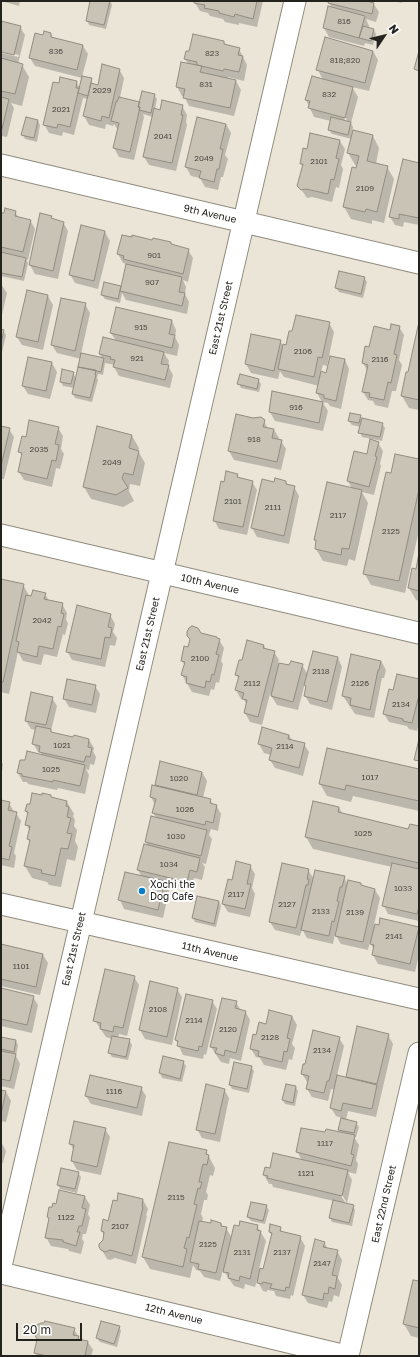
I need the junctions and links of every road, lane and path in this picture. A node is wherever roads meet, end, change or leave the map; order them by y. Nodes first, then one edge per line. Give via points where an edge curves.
1 (295, 1) edge
2 (1, 165) edge
3 (244, 222) junction
4 (419, 263) edge
5 (1, 535) edge
6 (162, 572) junction
7 (419, 633) edge
8 (1, 904) edge
9 (80, 922) junction
10 (419, 998) edge
11 (419, 1053) edge
12 (1, 1266) edge
13 (1, 1273) edge
14 (347, 1356) edge

1 - 3 street, East 21st Street
2 - 3 street, 9th Avenue
3 - 4 street, 9th Avenue
3 - 6 street, East 21st Street
5 - 6 street, 10th Avenue
6 - 7 street, 10th Avenue
6 - 9 street, East 21st Street
8 - 9 street, 11th Avenue
9 - 10 street, 11th Avenue
9 - 12 street, East 21st Street
11 - 14 street, East 22nd Street
13 - 14 street, 12th Avenue

